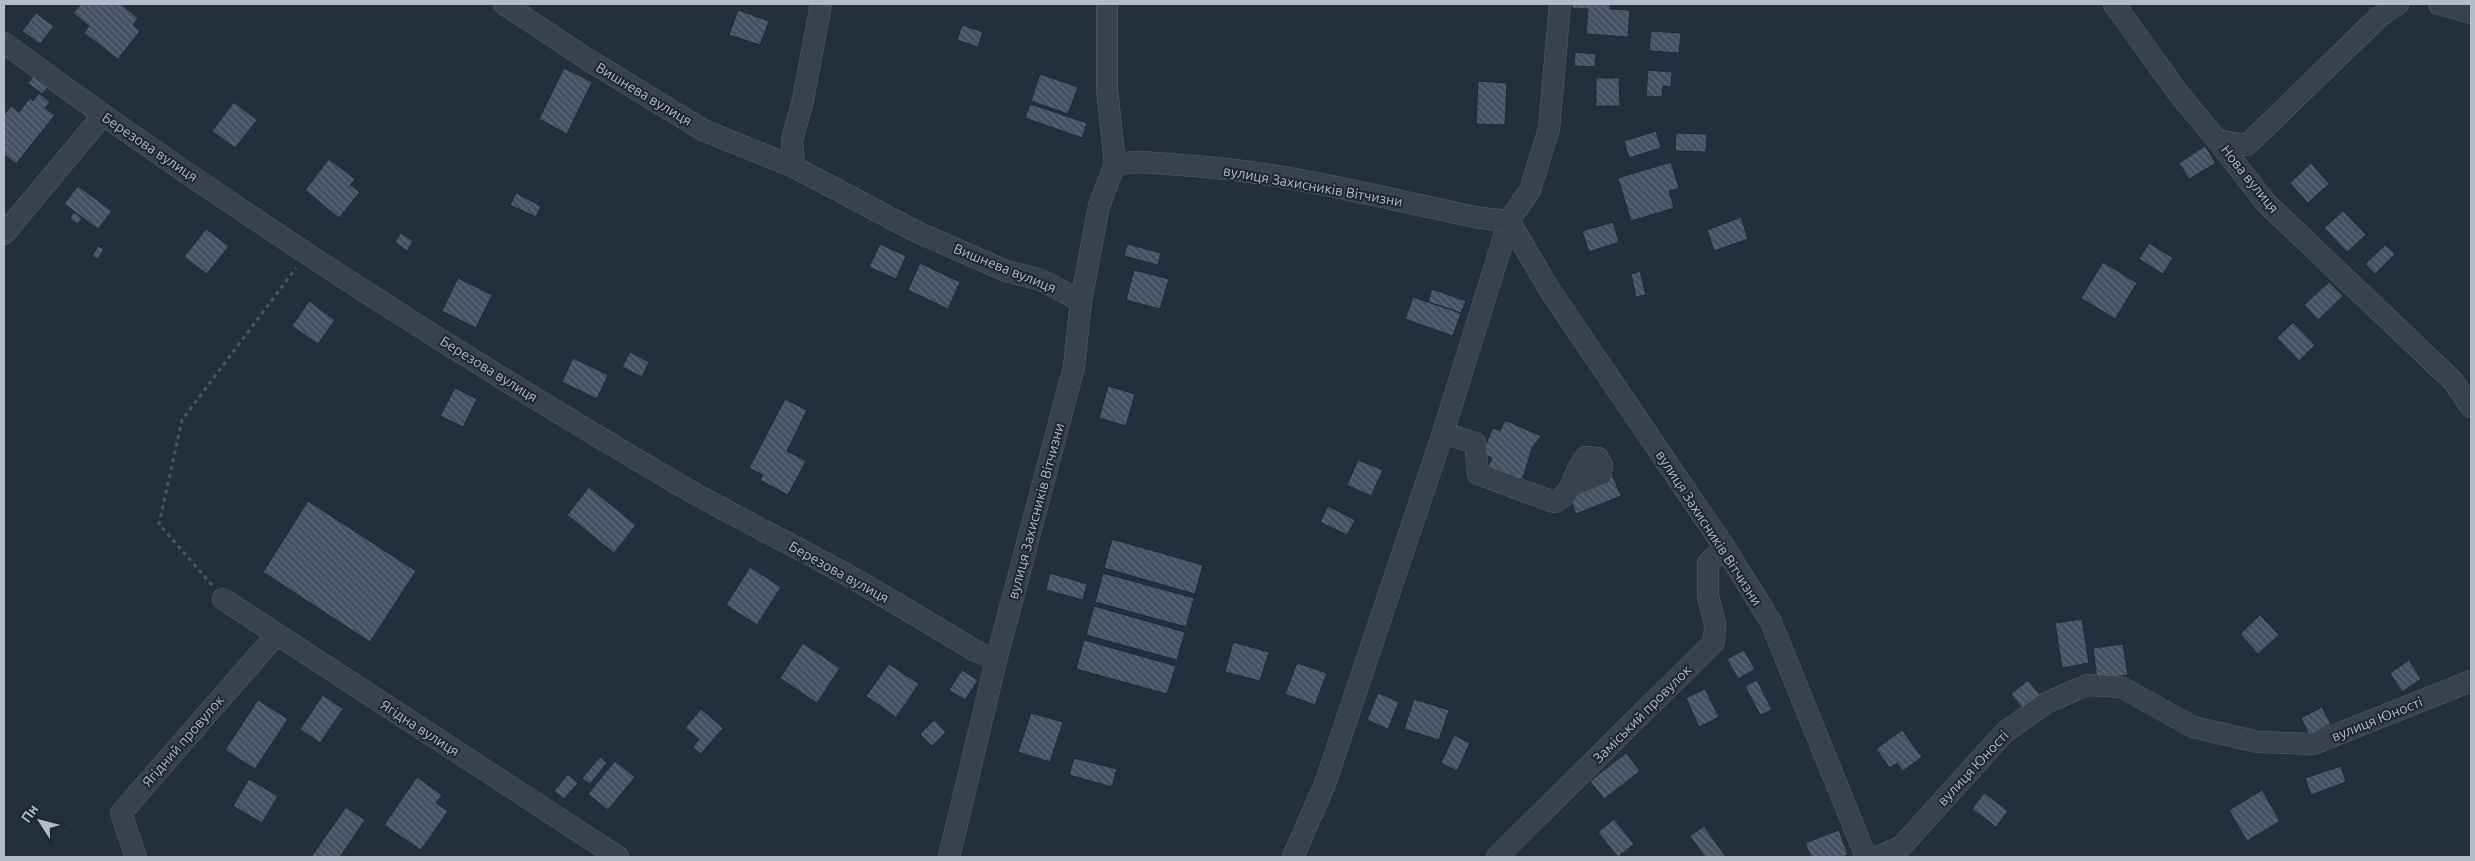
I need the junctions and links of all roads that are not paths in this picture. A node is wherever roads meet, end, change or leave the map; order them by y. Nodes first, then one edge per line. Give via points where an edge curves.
1 (504, 4) edge
2 (821, 4) edge
3 (1108, 4) edge
4 (1560, 4) edge
5 (2114, 4) edge
6 (2398, 4) edge
7 (2439, 4) edge
8 (2471, 12) edge
9 (4, 43) edge
10 (103, 116) junction
11 (2217, 140) junction
12 (1115, 164) junction
13 (794, 167) junction
14 (1509, 220) junction
15 (4, 234) edge
16 (1081, 301) junction
17 (2471, 406) edge
18 (1444, 433) junction
19 (1573, 485) dead end
20 (1725, 548) junction
21 (223, 599) road end
22 (277, 634) junction
23 (996, 661) junction
24 (2471, 681) edge
25 (136, 857) edge
26 (618, 857) edge
27 (949, 857) edge
28 (1293, 857) edge
29 (1497, 857) edge
30 (1866, 857) edge
31 (1878, 857) edge

1 - 13 street, Вишнева вулиця via 586,59 703,130
2 - 13 street via 792,140
3 - 12 street, вулиця Захисників Вітчизни via 1107,90
4 - 14 street via 1550,128 1530,190
5 - 11 street via 2179,94
6 - 11 street, Нова вулиця via 2379,17 2247,145
7 - 8 street
9 - 10 street, Березова вулиця
10 - 15 street
10 - 23 street, Березова вулиця via 494,373 680,485 829,565
11 - 17 street, Нова вулиця via 2266,203 2454,381
12 - 14 street, вулиця Захисників Вітчизни via 1134,162 1224,169 1285,178 1481,218
12 - 16 street, вулиця Захисників Вітчизни via 1099,206
13 - 16 street, Вишнева вулиця via 917,232 1006,271 1041,280
14 - 18 street
14 - 20 street, вулиця Захисників Вітчизни via 1551,292
16 - 23 street, вулиця Захисників Вітчизни via 1074,367
18 - 19 street via 1476,443 1478,474 1554,502 1561,500
18 - 28 street via 1325,784
20 - 29 street, Заміський провулок via 1708,563 1714,642
20 - 30 street, вулиця Захисників Вітчизни via 1771,622
21 - 22 street, Ягідна вулиця
22 - 25 street, Ягідний провулок via 120,813
22 - 26 street, Ягідна вулиця
23 - 27 street, вулиця Захисників Вітчизни
24 - 31 street, вулиця Юності via 2313,744 2258,742 2193,727 2121,688 2087,685 2046,703 2005,732 1902,846

